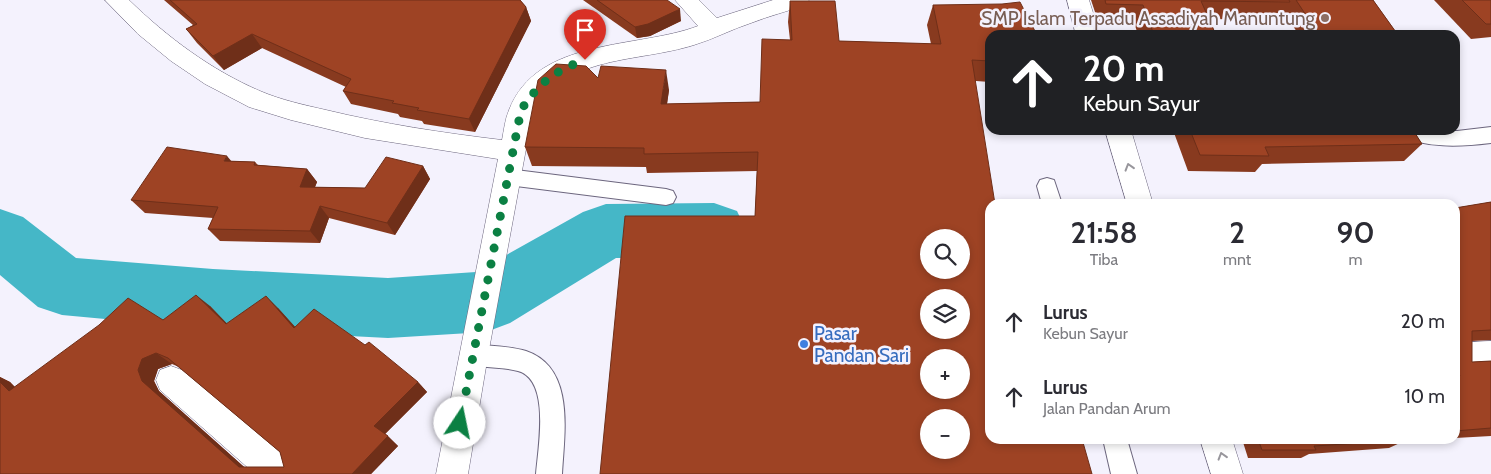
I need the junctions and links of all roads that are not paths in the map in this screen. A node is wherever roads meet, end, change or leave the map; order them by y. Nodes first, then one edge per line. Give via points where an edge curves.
1 (116, 0) edge
2 (686, 0) edge
3 (798, 0) edge
4 (1078, 0) edge
5 (714, 29) junction
6 (1087, 30) edge
7 (1119, 135) edge
8 (1417, 135) edge
9 (1491, 135) edge
10 (513, 150) junction
11 (508, 177) junction
12 (666, 196) dead end
13 (1139, 199) edge
14 (473, 355) junction
15 (1491, 355) edge
16 (1460, 357) edge
17 (171, 380) dead end
18 (1116, 444) edge
19 (1218, 444) edge
20 (280, 474) edge
21 (452, 474) edge
22 (549, 474) edge
23 (1124, 474) edge
24 (1227, 474) edge

1 - 10 street via 169,48 209,76 252,98 359,128 436,142
2 - 5 street
3 - 5 street
4 - 6 street
5 - 10 street via 686,40 602,55 568,66 550,76 537,87 521,110
13 -> 7 street
8 - 9 lane via 1429,139
10 - 11 street
11 - 12 lane
11 - 14 street
14 - 21 street
14 - 22 lane via 527,362 539,370 549,384 552,403
15 - 16 street
17 - 20 street
18 - 23 lane
24 -> 19 street

